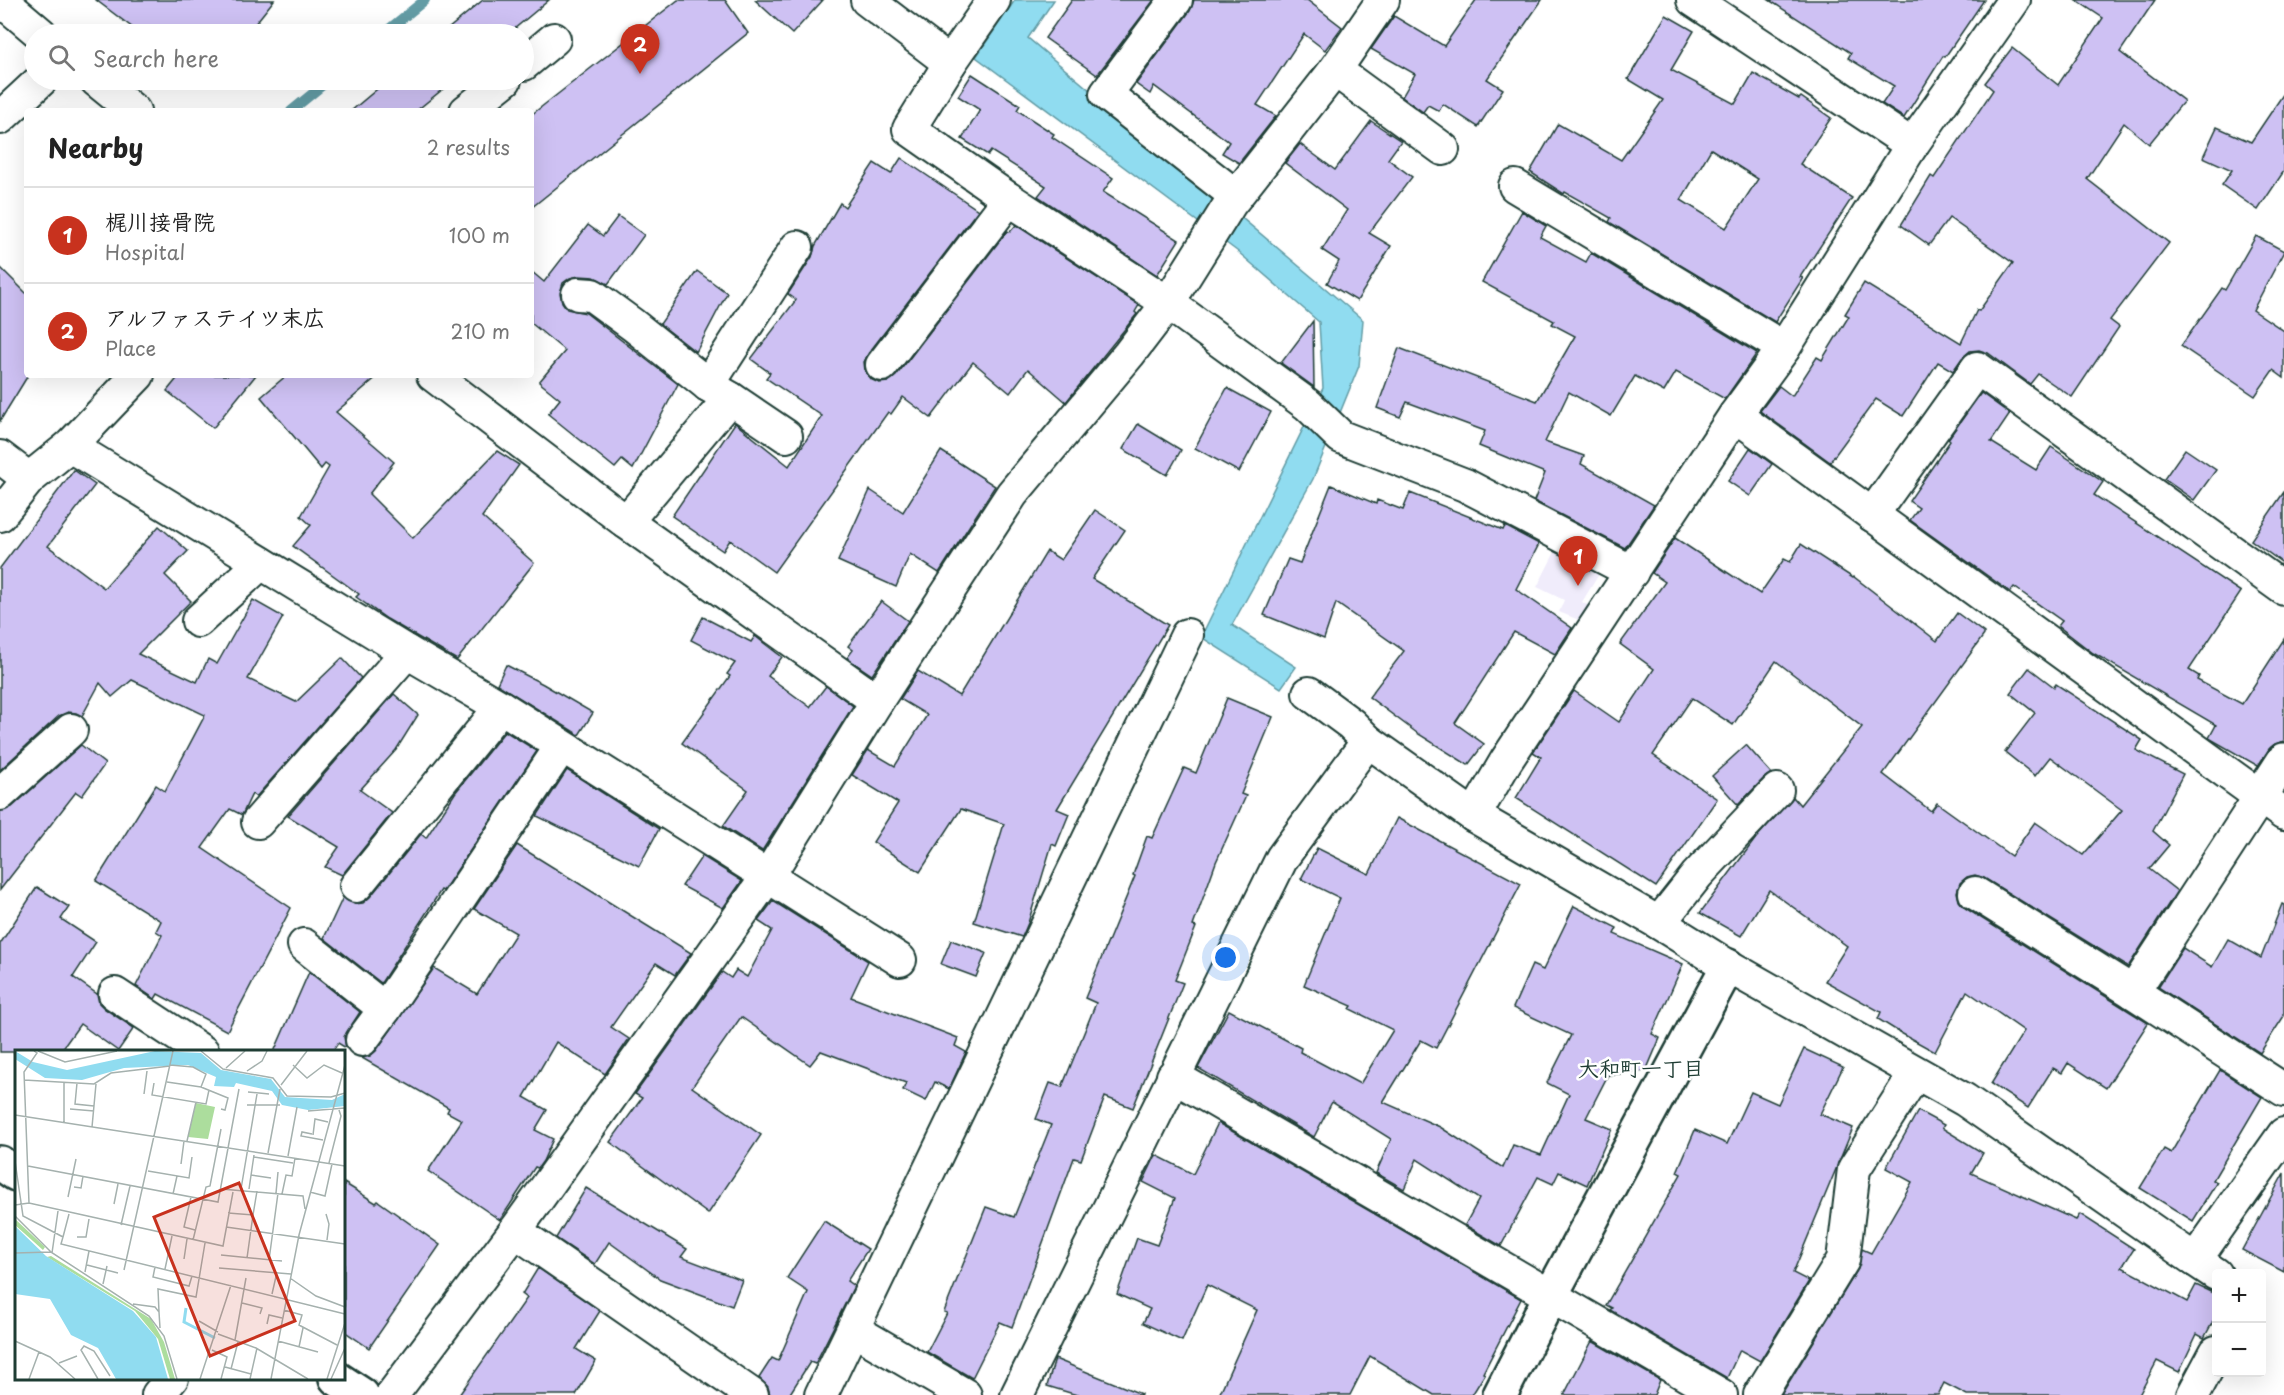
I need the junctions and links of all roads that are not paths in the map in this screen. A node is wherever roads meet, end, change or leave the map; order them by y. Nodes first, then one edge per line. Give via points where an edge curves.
1 (1, 0) edge
2 (867, 0) edge
3 (994, 0) edge
4 (1176, 0) edge
5 (1383, 0) edge
6 (1692, 0) edge
7 (2014, 0) edge
8 (29, 24) edge
9 (554, 39) dead end
10 (534, 56) edge
11 (950, 63) junction
12 (1335, 70) junction
13 (30, 90) edge
14 (108, 90) edge
15 (492, 90) edge
16 (130, 108) edge
17 (470, 108) edge
18 (0, 118) edge
19 (1912, 145) junction
20 (1443, 149) dead end
21 (1515, 186) dead end
22 (1009, 199) junction
23 (1233, 200) junction
24 (797, 247) dead end
25 (578, 294) dead end
26 (1168, 303) junction
27 (1784, 348) junction
28 (882, 365) dead end
29 (135, 378) edge
30 (437, 378) edge
31 (719, 392) junction
32 (1735, 415) junction
33 (786, 436) dead end
34 (70, 446) junction
35 (0, 458) edge
36 (29, 479) junction
37 (0, 515) edge
38 (1872, 515) junction
39 (626, 522) junction
40 (261, 562) junction
41 (1632, 572) junction
42 (2284, 590) edge
43 (198, 621) dead end
44 (1187, 635) dead end
45 (407, 652) junction
46 (1309, 693) dead end
47 (877, 701) junction
48 (501, 708) junction
49 (71, 730) dead end
50 (1368, 741) junction
51 (561, 747) junction
52 (2284, 760) edge
53 (1777, 790) dead end
54 (0, 794) edge
55 (2272, 806) edge
56 (1474, 816) junction
57 (258, 822) dead end
58 (768, 876) junction
59 (356, 886) dead end
60 (1975, 894) dead end
61 (1659, 923) junction
62 (304, 945) dead end
63 (900, 960) dead end
64 (1728, 966) junction
65 (2133, 992) junction
66 (116, 994) dead end
67 (385, 1009) junction
68 (362, 1040) dead end
69 (200, 1050) edge
70 (1915, 1074) junction
71 (1173, 1076) junction
72 (2284, 1090) edge
73 (2284, 1134) edge
74 (0, 1163) edge
75 (15, 1173) edge
76 (514, 1231) junction
77 (2206, 1267) edge
78 (1550, 1297) junction
79 (854, 1330) junction
80 (2212, 1362) edge
81 (169, 1380) edge
82 (339, 1380) edge
83 (1022, 1393) edge
84 (2195, 1394) edge
85 (158, 1395) edge
86 (362, 1395) edge
87 (392, 1395) edge
88 (752, 1395) edge
89 (821, 1395) edge
90 (965, 1395) edge
91 (1500, 1395) edge
92 (1721, 1395) edge
93 (1760, 1395) edge

1 - 8 street
2 - 11 street
3 - 11 street
4 - 23 street via 1106,94
5 - 12 street
6 - 19 street
7 - 19 street
9 - 10 street
11 - 22 street via 909,129
12 - 20 street
12 - 23 street
13 - 18 street
14 - 16 street
15 - 17 street
19 - 27 street
21 - 27 street
22 - 26 street
22 - 28 street
23 - 26 street
24 - 31 street
25 - 31 street via 592,295
26 - 41 street via 1308,405 1341,437 1465,485
26 - 47 street via 1012,494
27 - 32 street
29 - 34 street
30 - 39 street
31 - 33 street
31 - 39 street
32 - 38 street
32 - 41 street
34 - 36 street
34 - 40 street
35 - 36 street
36 - 37 street
38 - 42 street via 1977,368
38 - 55 street
39 - 47 street
40 - 43 street
40 - 45 street
41 - 56 street via 1506,761
44 - 79 street
45 - 48 street
45 - 57 street
46 - 50 street
47 - 58 street
48 - 51 street
48 - 59 street
49 - 54 street
50 - 56 street
50 - 71 street via 1282,858
51 - 58 street
51 - 67 street
52 - 55 street
53 - 61 street
55 - 65 street
56 - 61 street
58 - 63 street
58 - 76 street
60 - 65 street
61 - 64 street
62 - 67 street
64 - 70 street
64 - 78 street
65 - 72 street
66 - 69 street
67 - 68 street
70 - 77 street via 1965,1100
70 - 93 street via 1854,1169 1843,1260
71 - 78 street
71 - 83 street
73 - 77 street
74 - 75 street
76 - 87 street
76 - 88 street
78 - 91 street
78 - 92 street
79 - 89 street
79 - 90 street
80 - 84 street
81 - 85 street
82 - 86 street

